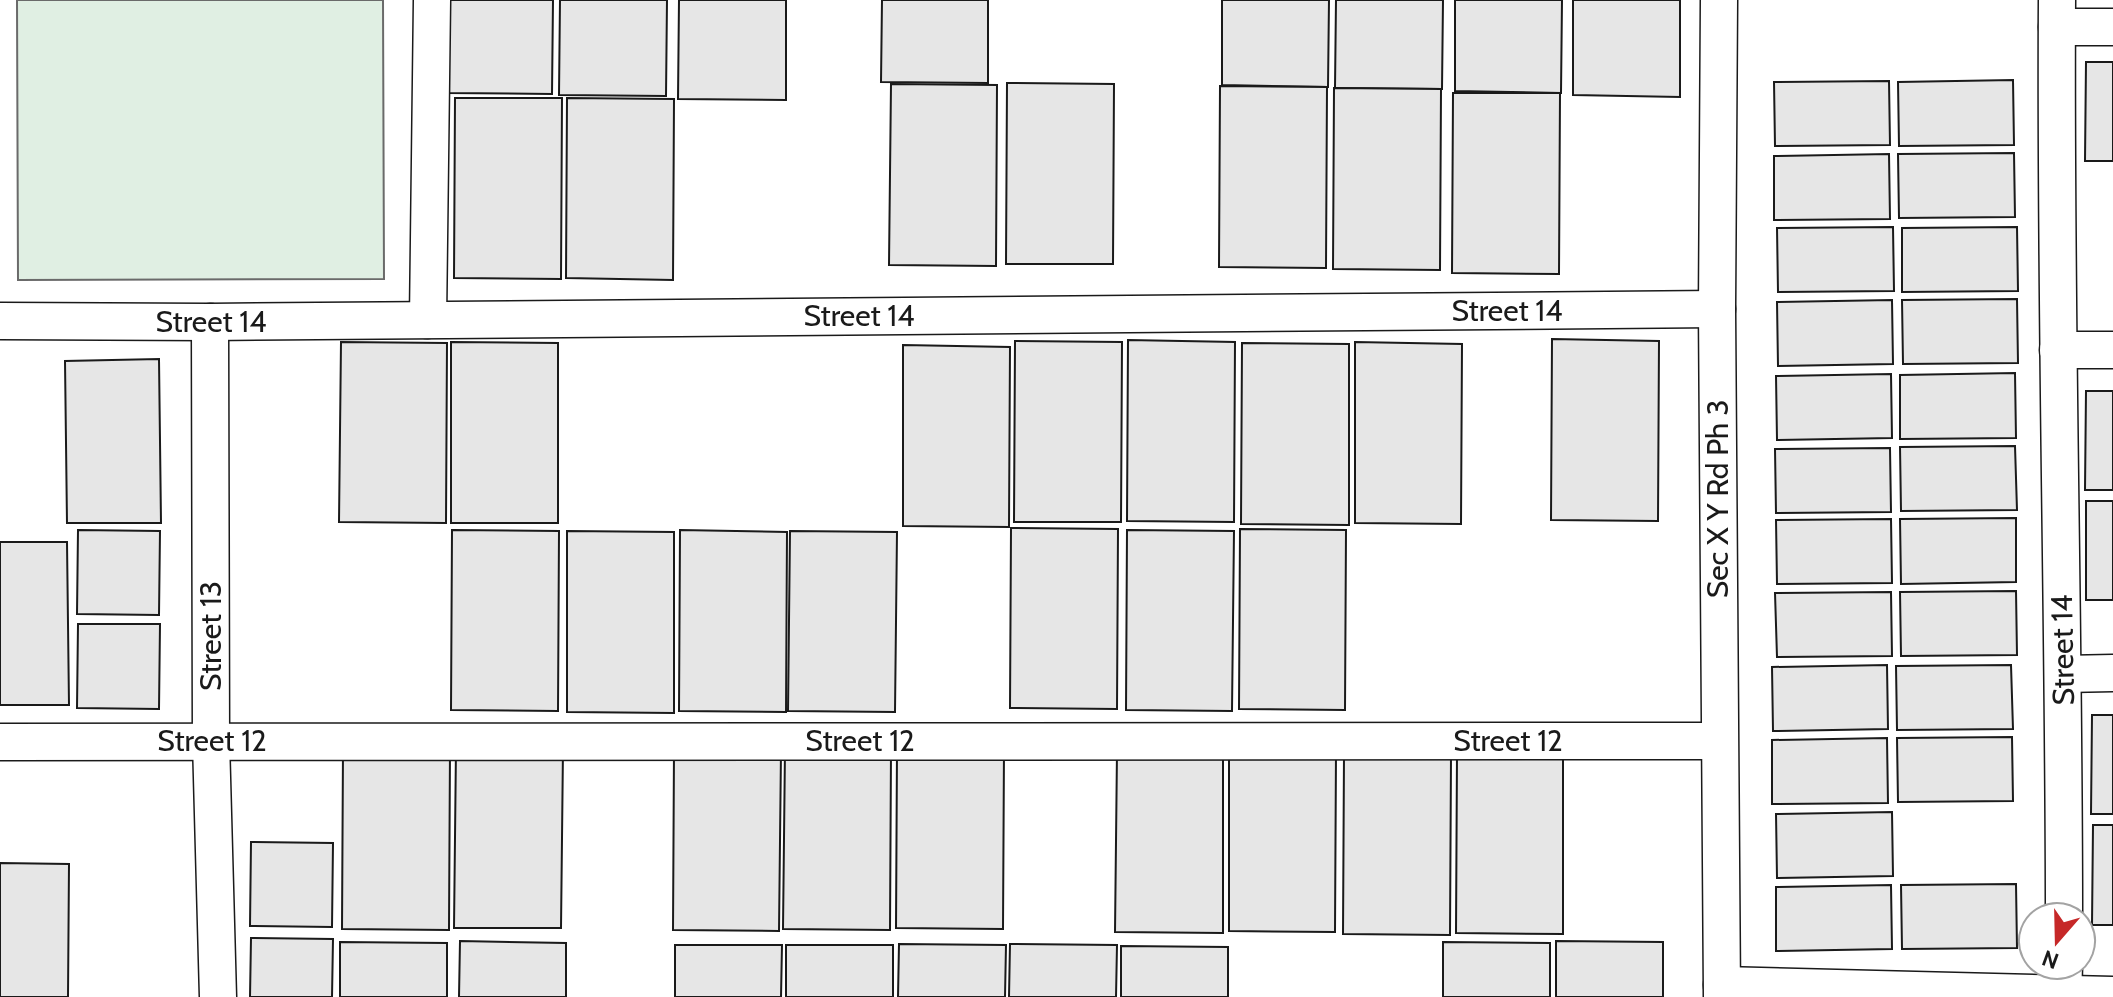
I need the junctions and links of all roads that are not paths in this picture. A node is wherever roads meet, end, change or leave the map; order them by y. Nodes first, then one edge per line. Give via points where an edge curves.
1 (432, 0) edge
2 (1719, 0) edge
3 (2057, 14) edge
4 (2113, 27) edge
5 (1717, 309) junction
6 (428, 320) junction
7 (0, 321) edge
8 (210, 322) junction
9 (2058, 350) junction
10 (2113, 350) edge
11 (2113, 673) edge
12 (2064, 674) junction
13 (211, 741) junction
14 (1719, 741) junction
15 (0, 742) edge
16 (2064, 901) edge
17 (2063, 986) edge
18 (1722, 991) edge
19 (2113, 995) edge
20 (218, 997) edge

1 - 6 street
2 - 5 street, Sec X Y Rd Ph 3
3 - 4 street
3 - 9 street, Street 14
5 - 6 street, Street 14
5 - 14 street, Sec X Y Rd Ph 3
6 - 8 street, Street 14
7 - 8 street, Street 14
8 - 13 street, Street 13
9 - 10 street
9 - 12 street, Street 14
11 - 12 street
12 - 16 street, Street 14
13 - 14 street, Street 12
13 - 15 street, Street 12
13 - 20 street, Street 13
14 - 18 street, Sec X Y Rd Ph 3
17 - 18 street
17 - 19 street

